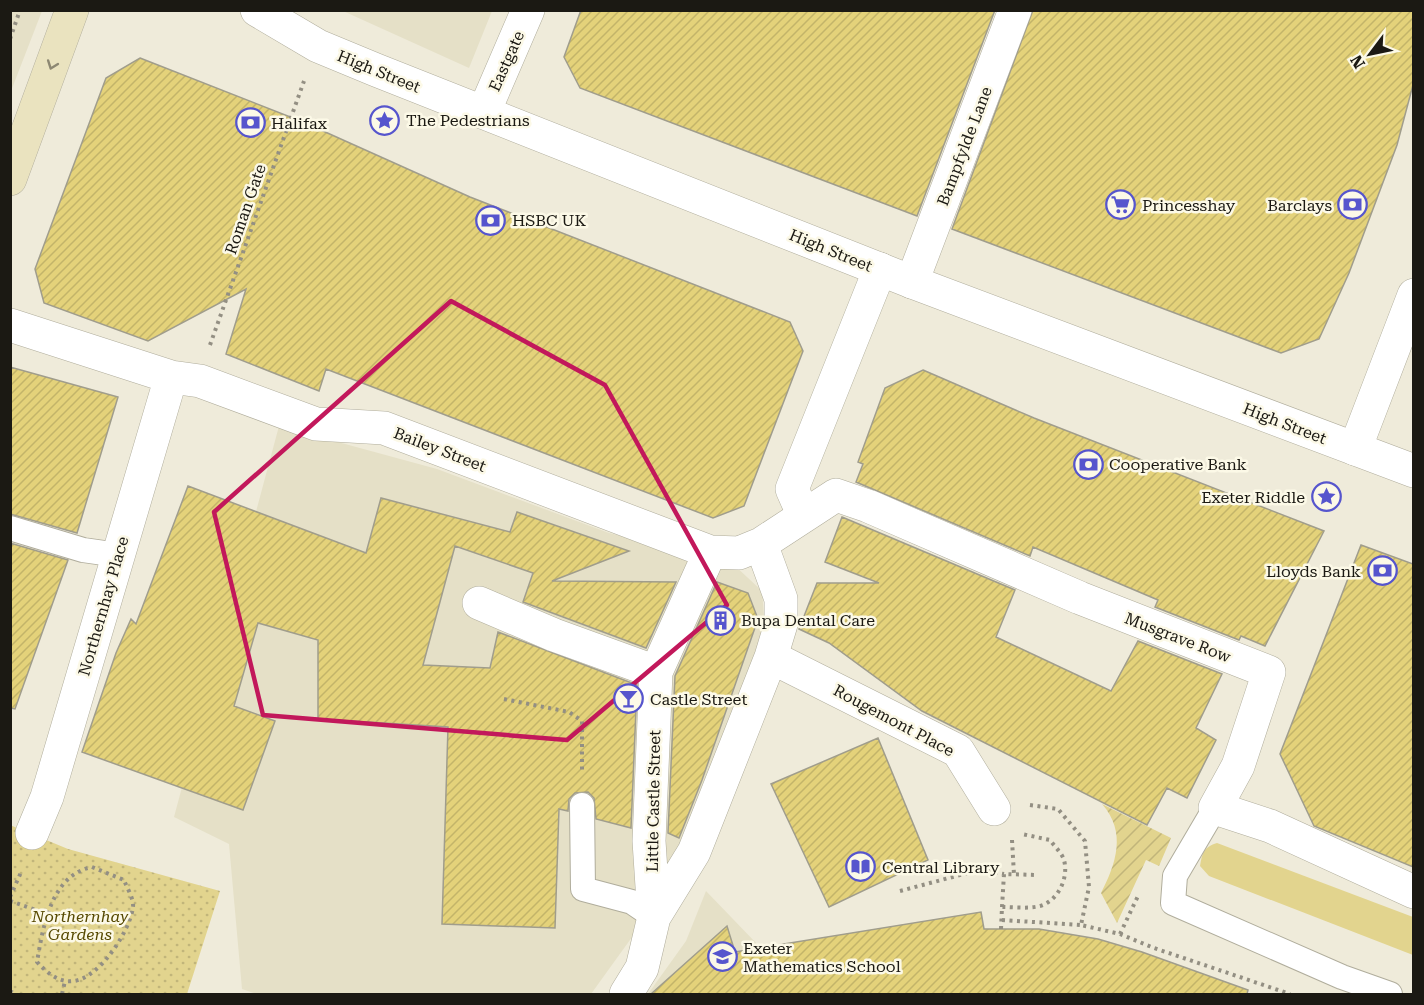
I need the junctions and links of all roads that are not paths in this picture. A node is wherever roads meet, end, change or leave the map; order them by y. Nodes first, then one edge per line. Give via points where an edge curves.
1 (72, 10) edge
2 (257, 10) edge
3 (528, 10) edge
4 (1015, 10) edge
5 (484, 112) junction
6 (10, 178) edge
7 (880, 269) junction
8 (912, 282) junction
9 (1413, 295) edge
10 (10, 325) edge
11 (186, 379) junction
12 (1355, 449) junction
13 (1413, 471) edge
14 (803, 514) junction
15 (10, 528) edge
16 (761, 544) junction
17 (710, 552) junction
18 (118, 555) junction
19 (479, 603) dead end
20 (771, 657) junction
21 (656, 672) junction
22 (582, 805) road end
23 (1215, 807) junction
24 (1008, 810) road end
25 (32, 833) dead end
26 (1413, 892) edge
27 (654, 917) junction
28 (626, 994) edge
29 (1390, 994) edge

1 -> 6 main road
2 - 5 street, High Street via 318,46
3 - 5 street, Eastgate
4 - 8 street, Bampfylde Lane
5 - 7 street, High Street
7 - 8 street, High Street
7 - 14 street via 792,489
8 - 12 street, High Street
9 - 12 street
10 - 11 street, Bailey Street
11 - 17 street, Bailey Street via 316,424 384,428
11 - 18 street, Northernhay Place
12 - 13 street, High Street
14 - 16 street, Musgrave Row
14 - 23 street, Musgrave Row via 836,495 847,498 1080,598 1269,672 1238,766
15 - 18 lane via 83,550
16 - 17 street, Bailey Street via 739,553
16 - 20 street via 781,598 781,624
17 - 21 street, Little Castle Street
18 - 25 street, Northernhay Place via 47,797
19 - 21 street
20 - 24 street, Rougemont Place via 958,751
20 - 27 street via 694,852
21 - 27 street, Little Castle Street via 649,841
22 - 27 lane via 583,889 632,902
23 - 26 street via 1270,826
23 - 29 lane via 1175,876 1173,903
27 - 28 street via 642,968

